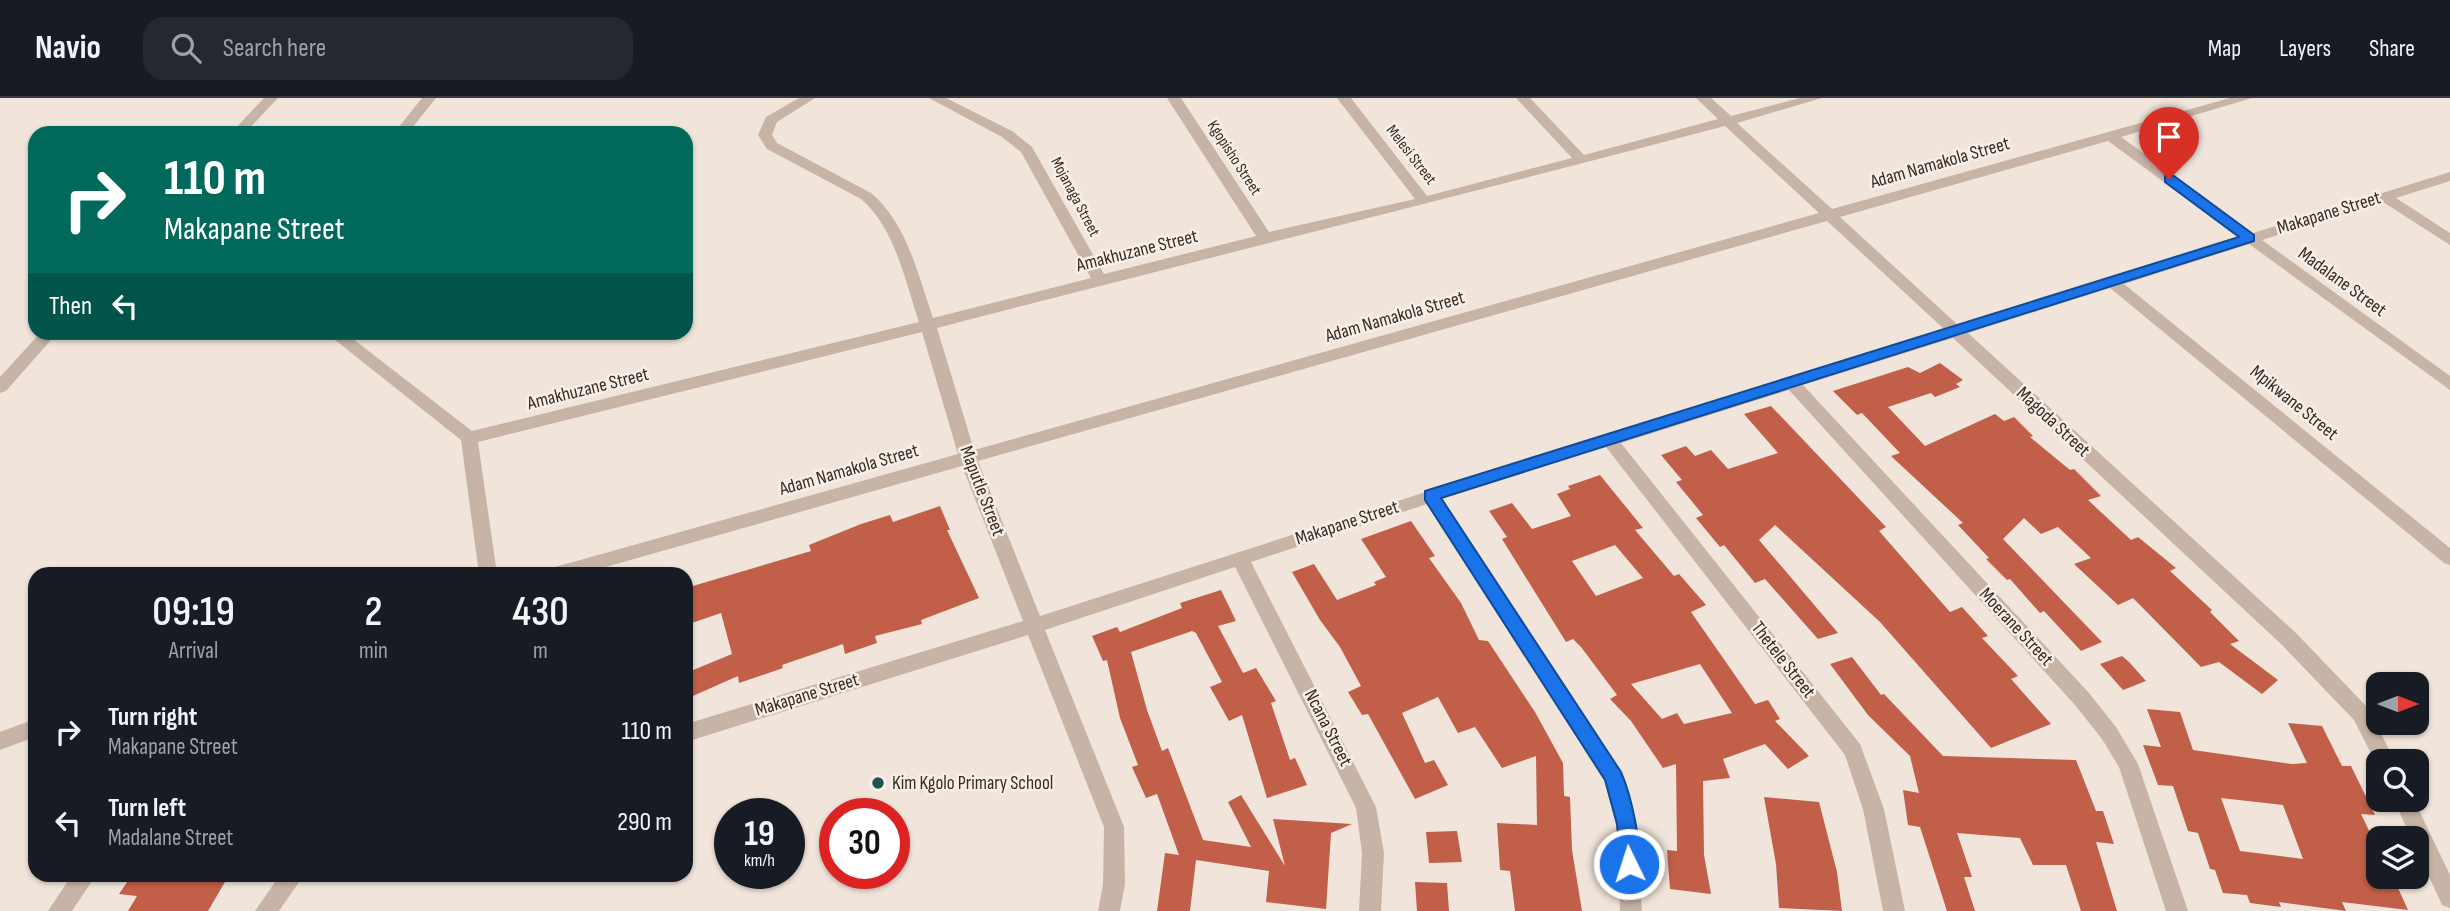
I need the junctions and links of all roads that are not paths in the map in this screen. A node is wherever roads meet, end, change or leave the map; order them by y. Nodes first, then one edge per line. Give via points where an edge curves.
1 (271, 98) edge
2 (429, 98) edge
3 (808, 98) edge
4 (936, 98) edge
5 (1174, 98) edge
6 (1344, 98) edge
7 (1523, 98) edge
8 (1703, 98) edge
9 (1815, 98) edge
10 (2245, 98) edge
11 (1727, 121) junction
12 (245, 126) edge
13 (407, 126) edge
14 (2109, 135) junction
15 (1580, 158) junction
16 (2450, 176) edge
17 (2384, 196) junction
18 (1424, 201) junction
19 (1833, 216) junction
20 (1265, 238) junction
21 (2249, 238) junction
22 (2450, 240) edge
23 (1100, 280) junction
24 (2111, 281) junction
25 (928, 325) junction
26 (1953, 331) junction
27 (43, 340) edge
28 (344, 340) edge
29 (1791, 382) junction
30 (2450, 384) edge
31 (0, 387) edge
32 (469, 438) junction
33 (1609, 439) junction
34 (968, 459) junction
35 (1431, 496) junction
36 (1240, 558) junction
37 (2450, 558) edge
38 (487, 567) edge
39 (580, 567) edge
40 (1036, 625) junction
41 (693, 731) edge
42 (2379, 749) edge
43 (2410, 812) edge
44 (80, 882) edge
45 (288, 882) edge
46 (2450, 898) edge
47 (59, 911) edge
48 (266, 911) edge
49 (1109, 911) edge
50 (1370, 911) edge
51 (1631, 911) edge
52 (1894, 911) edge
53 (2177, 911) edge

1 - 12 street
2 - 13 street
3 - 25 street, Maputle Street via 771,120 765,135 772,146 879,207 895,233
4 - 23 street, Mojanaga Street via 1007,134 1027,150
5 - 20 street, Kgopisho Street
6 - 18 street, Melesi Street
7 - 15 street
8 - 11 street, Magoda Street
9 - 11 street, Amakhuzane Street
10 - 14 street, Adam Namakola Street
11 - 15 street, Amakhuzane Street
11 - 19 street, Magoda Street
14 - 19 street, Adam Namakola Street
14 - 21 street, Madalane Street
15 - 18 street, Amakhuzane Street
16 - 17 street, Makapane Street
17 - 21 street, Makapane Street
17 - 22 street
18 - 20 street, Amakhuzane Street
19 - 26 street, Magoda Street
19 - 34 street, Adam Namakola Street
20 - 23 street, Amakhuzane Street
21 - 24 street, Makapane Street
21 - 30 street, Madalane Street
23 - 25 street, Amakhuzane Street
24 - 26 street, Makapane Street
24 - 37 street, Mpikwane Street
25 - 32 street, Amakhuzane Street
25 - 34 street, Maputle Street
26 - 29 street, Makapane Street
26 - 42 street, Magoda Street via 2333,682 2361,714
27 - 31 street
28 - 32 street
29 - 33 street, Makapane Street
29 - 53 street, Moerane Street via 2109,733 2128,764
32 - 38 street
33 - 35 street, Makapane Street
33 - 52 street, Thetele Street via 1853,750 1874,810
34 - 39 street, Adam Namakola Street
34 - 40 street, Maputle Street
35 - 36 street, Makapane Street
35 - 51 street via 1614,778 1626,824
36 - 40 street, Makapane Street
36 - 50 street, Ncana Street via 1366,807 1373,853
40 - 41 street, Makapane Street
40 - 49 street, Maputle Street via 1114,827
43 - 46 street
44 - 47 street
45 - 48 street

